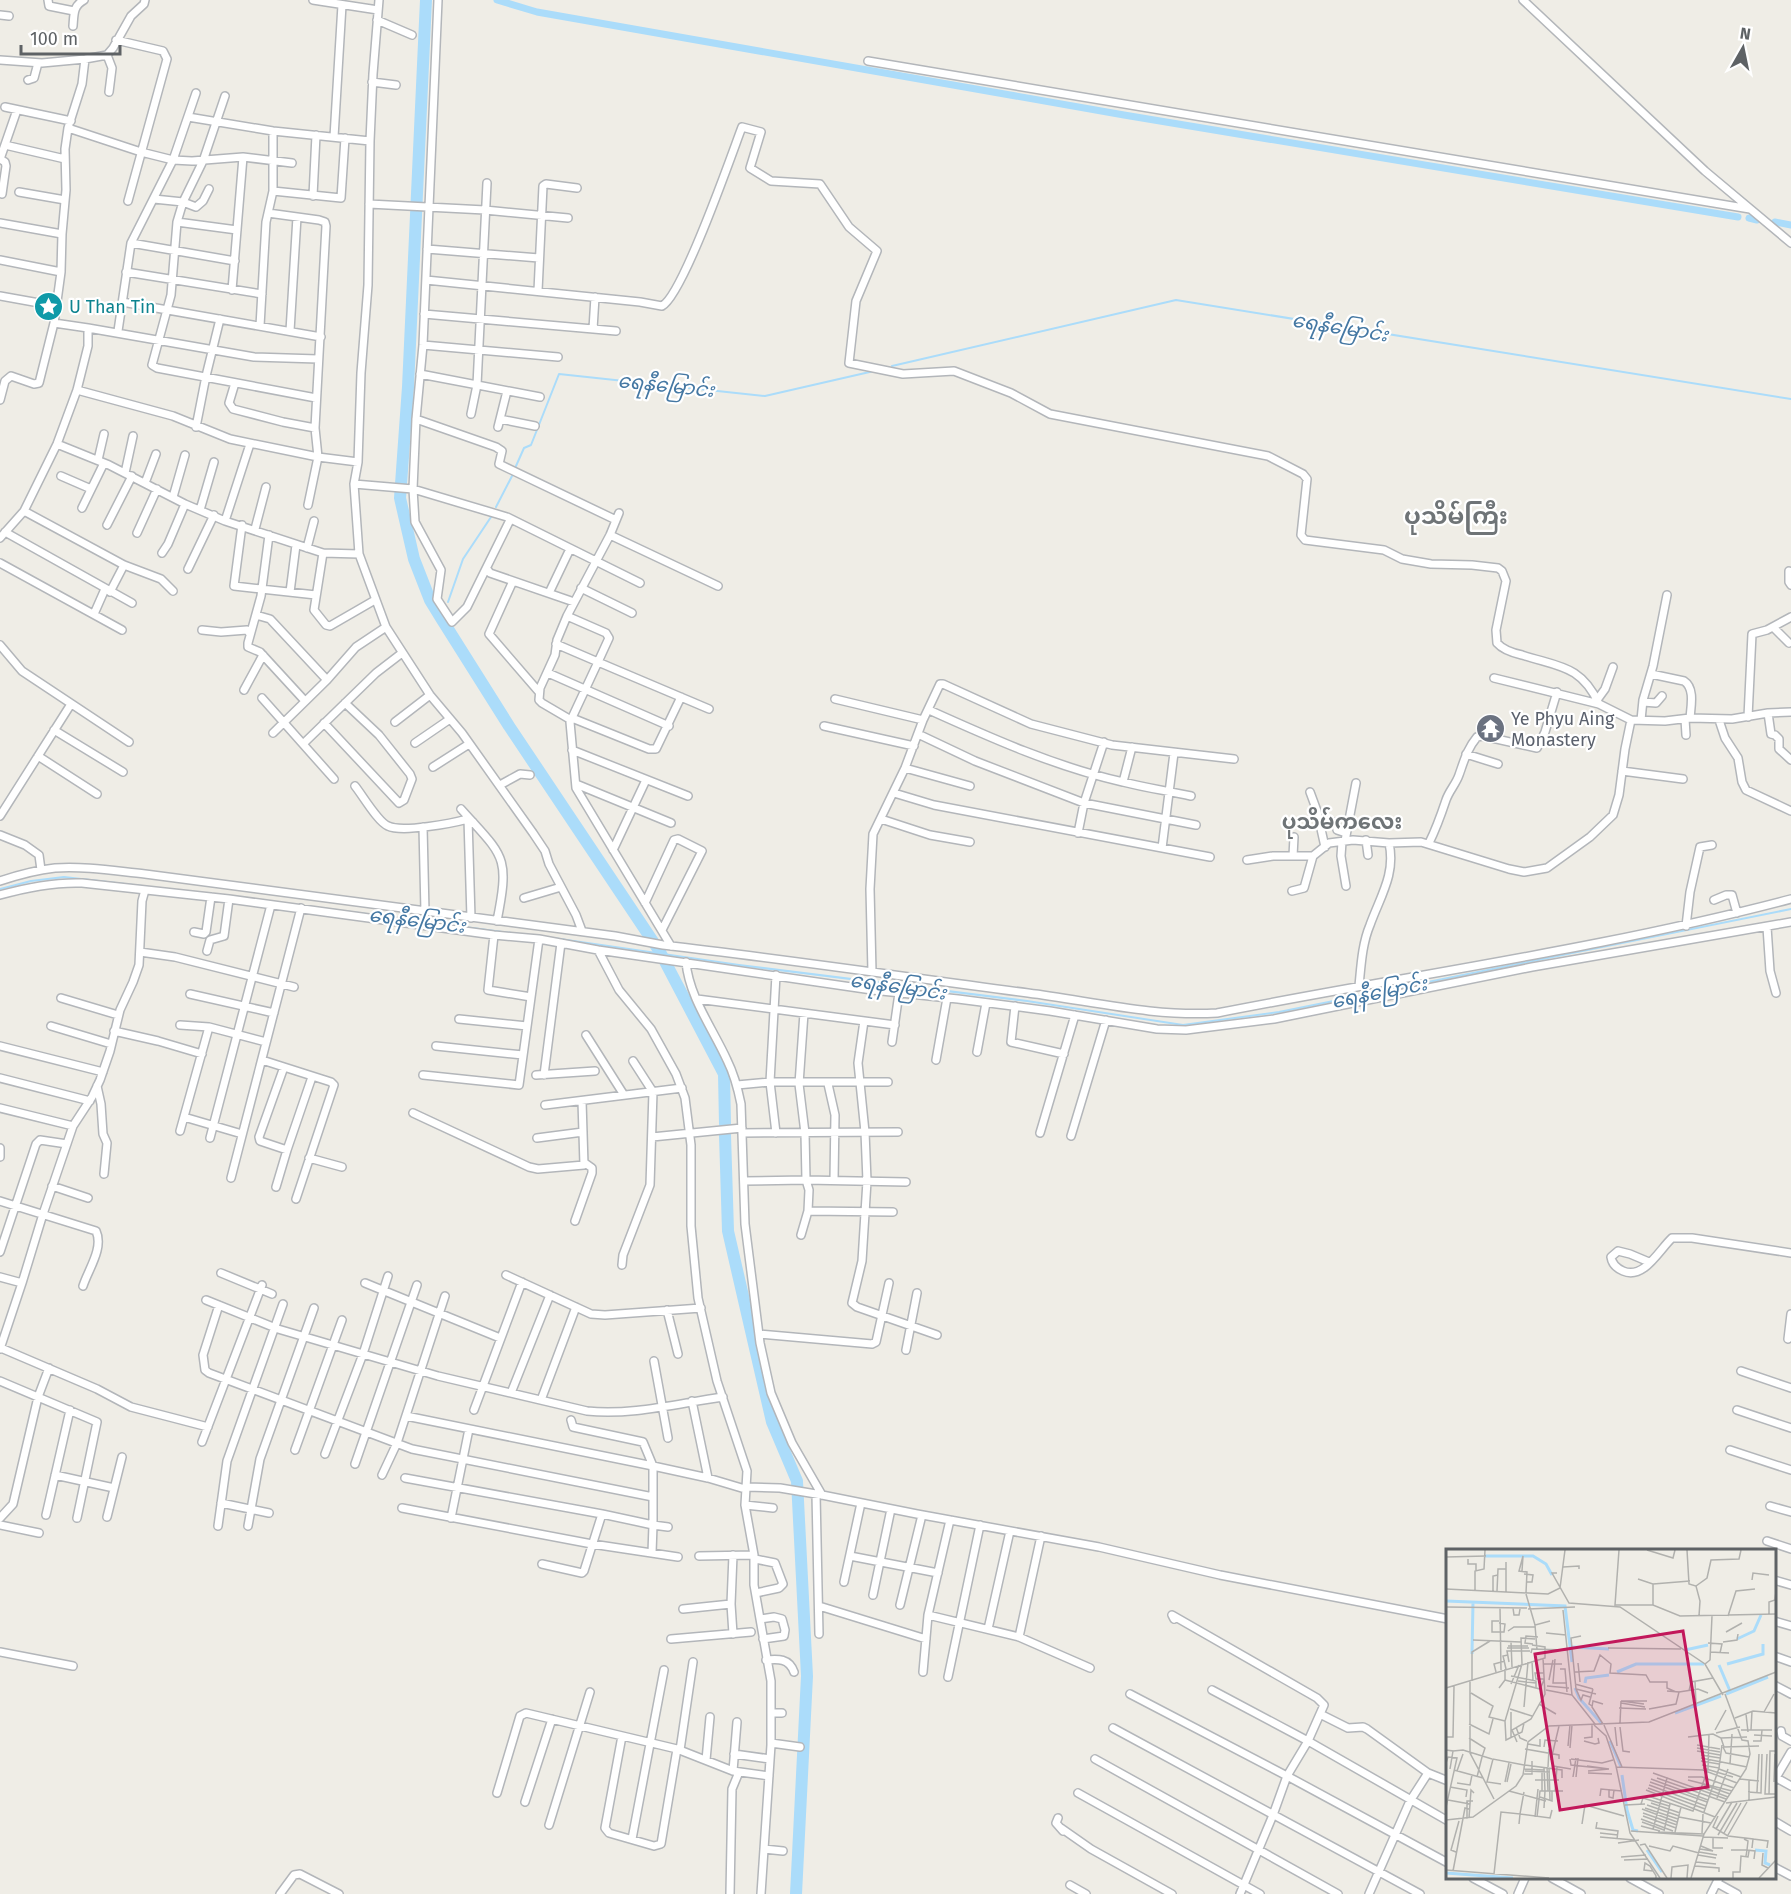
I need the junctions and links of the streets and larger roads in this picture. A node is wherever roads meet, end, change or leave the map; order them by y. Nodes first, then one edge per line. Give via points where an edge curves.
1 (48, 0) edge
2 (84, 0) edge
3 (145, 0) edge
4 (313, 0) edge
5 (379, 0) edge
6 (438, 0) edge
7 (1523, 0) edge
8 (342, 5) junction
9 (378, 10) junction
10 (74, 11) junction
11 (0, 15) edge
12 (9, 16) dead end
13 (377, 20) junction
14 (73, 26) dead end
15 (412, 35) dead end
16 (119, 36) junction
17 (107, 55) junction
18 (85, 59) junction
19 (0, 60) edge
20 (868, 61) dead end
21 (38, 63) junction
22 (28, 81) dead end
23 (372, 82) junction
24 (396, 85) dead end
25 (109, 92) dead end
26 (196, 93) dead end
27 (225, 96) dead end
28 (5, 108) dead end
29 (17, 110) junction
30 (188, 117) junction
31 (217, 121) junction
32 (69, 125) junction
33 (273, 130) junction
34 (316, 135) junction
35 (334, 137) junction
36 (345, 138) junction
37 (370, 141) junction
38 (5, 145) junction
39 (141, 152) junction
40 (243, 157) junction
41 (0, 159) edge
42 (65, 159) junction
43 (173, 160) junction
44 (273, 160) junction
45 (203, 161) junction
46 (292, 163) dead end
47 (487, 183) dead end
48 (577, 188) dead end
49 (209, 189) dead end
50 (273, 191) junction
51 (19, 192) dead end
52 (2, 194) dead end
53 (312, 196) junction
54 (154, 199) junction
55 (65, 200) junction
56 (128, 201) dead end
57 (183, 202) junction
58 (369, 204) junction
59 (429, 206) junction
60 (1750, 209) junction
61 (485, 210) junction
62 (268, 213) junction
63 (541, 216) junction
64 (297, 217) junction
65 (568, 218) dead end
66 (177, 222) junction
67 (0, 223) edge
68 (237, 230) junction
69 (62, 234) junction
70 (130, 243) junction
71 (1791, 243) edge
72 (427, 249) junction
73 (174, 251) junction
74 (483, 254) junction
75 (539, 258) junction
76 (0, 260) edge
77 (235, 261) junction
78 (61, 272) junction
79 (126, 272) junction
80 (172, 280) junction
81 (426, 280) junction
82 (483, 285) junction
83 (232, 290) junction
84 (538, 291) junction
85 (262, 294) junction
86 (0, 296) edge
87 (595, 297) junction
88 (122, 302) junction
89 (56, 306) junction
90 (168, 310) junction
91 (424, 314) junction
92 (220, 319) junction
93 (481, 319) junction
94 (54, 324) junction
95 (260, 326) junction
96 (88, 328) junction
97 (593, 329) junction
98 (118, 331) junction
99 (290, 331) junction
100 (616, 331) dead end
101 (321, 337) junction
102 (158, 339) junction
103 (423, 345) junction
104 (212, 349) junction
105 (479, 350) junction
106 (558, 357) dead end
107 (318, 359) junction
108 (420, 374) junction
109 (206, 376) junction
110 (235, 383) junction
111 (2, 385) edge
112 (477, 385) junction
113 (77, 390) junction
114 (507, 391) junction
115 (540, 397) dead end
116 (316, 398) junction
117 (0, 400) edge
118 (471, 414) dead end
119 (500, 418) junction
120 (416, 419) junction
121 (535, 426) dead end
122 (196, 427) junction
123 (498, 427) dead end
124 (315, 428) junction
125 (104, 434) dead end
126 (133, 436) dead end
127 (57, 444) junction
128 (250, 444) junction
129 (156, 454) dead end
130 (185, 455) dead end
131 (318, 457) junction
132 (101, 461) junction
133 (214, 462) dead end
134 (358, 462) junction
135 (129, 475) junction
136 (61, 476) dead end
137 (146, 483) junction
138 (354, 484) junction
139 (266, 487) dead end
140 (91, 489) junction
141 (157, 489) junction
142 (413, 489) junction
143 (173, 498) junction
144 (185, 504) junction
145 (308, 505) dead end
146 (82, 508) dead end
147 (200, 510) junction
148 (24, 511) junction
149 (214, 515) junction
150 (225, 520) junction
151 (510, 520) junction
152 (314, 521) dead end
153 (107, 525) dead end
154 (242, 525) junction
155 (255, 529) junction
156 (137, 533) dead end
157 (2, 535) edge
158 (269, 535) junction
159 (610, 535) junction
160 (296, 545) junction
161 (307, 548) junction
162 (570, 549) junction
163 (162, 553) dead end
164 (323, 553) junction
165 (359, 554) junction
166 (596, 562) junction
167 (0, 563) edge
168 (124, 565) junction
169 (188, 569) dead end
170 (487, 569) junction
171 (1789, 571) dead end
172 (513, 581) junction
173 (640, 583) dead end
174 (1791, 585) edge
175 (718, 586) dead end
176 (581, 588) junction
177 (108, 591) junction
178 (173, 591) dead end
179 (290, 592) junction
180 (549, 593) junction
181 (261, 595) junction
182 (316, 595) junction
183 (1667, 595) dead end
184 (375, 600) junction
185 (574, 602) junction
186 (132, 603) dead end
187 (632, 613) dead end
188 (94, 614) junction
189 (256, 615) junction
190 (567, 616) junction
191 (1791, 617) edge
192 (386, 627) junction
193 (1773, 627) junction
194 (122, 630) dead end
195 (202, 630) dead end
196 (250, 634) junction
197 (1789, 643) dead end
198 (556, 644) junction
199 (0, 645) edge
200 (402, 653) junction
201 (263, 655) junction
202 (598, 662) junction
203 (1613, 667) dead end
204 (548, 673) junction
205 (1650, 674) junction
206 (1494, 678) dead end
207 (327, 680) junction
208 (244, 690) dead end
209 (585, 690) junction
210 (539, 692) junction
211 (1557, 692) junction
212 (430, 695) junction
213 (1662, 696) dead end
214 (681, 697) junction
215 (262, 698) dead end
216 (835, 699) dead end
217 (305, 701) junction
218 (1598, 702) junction
219 (1643, 702) junction
220 (345, 703) junction
221 (71, 704) junction
222 (709, 709) dead end
223 (928, 710) junction
224 (1791, 712) edge
225 (1768, 713) junction
226 (1748, 717) junction
227 (1688, 718) junction
228 (450, 719) junction
229 (571, 719) junction
230 (923, 720) junction
231 (1631, 720) junction
232 (1641, 720) junction
233 (1719, 720) junction
234 (283, 722) junction
235 (395, 722) dead end
236 (324, 723) junction
237 (669, 726) junction
238 (824, 726) dead end
239 (54, 730) junction
240 (273, 734) dead end
241 (918, 734) junction
242 (1686, 735) dead end
243 (129, 742) dead end
244 (1104, 742) junction
245 (415, 743) dead end
246 (303, 744) junction
247 (469, 744) junction
248 (914, 746) junction
249 (1132, 747) junction
250 (572, 750) junction
251 (1174, 753) junction
252 (1466, 754) junction
253 (38, 756) junction
254 (1234, 759) dead end
255 (1791, 760) edge
256 (1498, 764) dead end
257 (433, 767) dead end
258 (905, 768) junction
259 (1622, 771) junction
260 (123, 772) dead end
261 (1092, 774) junction
262 (530, 775) dead end
263 (334, 779) dead end
264 (1683, 779) dead end
265 (646, 780) junction
266 (1123, 782) junction
267 (1356, 783) dead end
268 (576, 784) junction
269 (500, 785) junction
270 (355, 786) dead end
271 (970, 786) dead end
272 (1171, 792) junction
273 (1310, 792) dead end
274 (97, 794) dead end
275 (894, 794) junction
276 (688, 796) dead end
277 (1191, 796) dead end
278 (1084, 803) junction
279 (633, 808) junction
280 (461, 809) dead end
281 (1791, 812) edge
282 (0, 816) edge
283 (881, 819) junction
284 (1167, 820) junction
285 (471, 821) junction
286 (1336, 822) dead end
287 (671, 823) dead end
288 (1196, 825) dead end
289 (423, 827) junction
290 (1078, 833) junction
291 (0, 835) edge
292 (1294, 837) dead end
293 (1344, 839) junction
294 (1366, 840) junction
295 (970, 842) dead end
296 (1389, 843) junction
297 (1429, 843) junction
298 (1712, 845) dead end
299 (1324, 847) junction
300 (1162, 848) junction
301 (613, 850) junction
302 (1368, 855) dead end
303 (1293, 856) junction
304 (1313, 856) junction
305 (1210, 857) dead end
306 (1247, 860) dead end
307 (41, 870) junction
308 (0, 881) edge
309 (1346, 886) dead end
310 (561, 887) junction
311 (145, 890) junction
312 (1292, 891) dead end
313 (0, 895) edge
314 (211, 897) junction
315 (524, 898) dead end
316 (229, 899) junction
317 (1791, 899) edge
318 (1714, 900) dead end
319 (645, 903) junction
320 (271, 905) junction
321 (301, 908) junction
322 (425, 912) junction
323 (1737, 913) junction
324 (471, 918) junction
325 (496, 921) junction
326 (1791, 922) edge
327 (1686, 926) junction
328 (1767, 927) junction
329 (662, 930) junction
330 (195, 932) dead end
331 (586, 933) junction
332 (494, 935) junction
333 (539, 939) junction
334 (561, 943) junction
335 (667, 945) junction
336 (586, 947) junction
337 (598, 950) junction
338 (207, 951) dead end
339 (140, 952) junction
340 (686, 962) junction
341 (872, 972) junction
342 (776, 975) junction
343 (252, 977) junction
344 (282, 984) junction
345 (1359, 986) junction
346 (294, 987) dead end
347 (899, 993) junction
348 (1776, 993) dead end
349 (190, 994) dead end
350 (531, 997) junction
351 (61, 998) dead end
352 (948, 998) junction
353 (697, 999) junction
354 (986, 1003) junction
355 (244, 1006) junction
356 (1015, 1006) junction
357 (774, 1009) junction
358 (274, 1013) junction
359 (804, 1013) junction
360 (118, 1015) junction
361 (1075, 1015) junction
362 (459, 1018) dead end
363 (1106, 1020) junction
364 (864, 1021) junction
365 (180, 1025) dead end
366 (895, 1025) junction
367 (51, 1026) dead end
368 (527, 1026) junction
369 (208, 1027) junction
370 (114, 1031) junction
371 (586, 1035) dead end
372 (236, 1036) junction
373 (266, 1042) junction
374 (892, 1042) dead end
375 (111, 1044) junction
376 (0, 1046) edge
377 (436, 1046) dead end
378 (977, 1052) dead end
379 (202, 1054) junction
380 (1064, 1054) junction
381 (523, 1055) junction
382 (262, 1060) junction
383 (633, 1060) dead end
384 (936, 1060) dead end
385 (284, 1067) junction
386 (595, 1071) dead end
387 (103, 1072) junction
388 (423, 1076) dead end
389 (312, 1077) junction
390 (0, 1078) edge
391 (770, 1082) junction
392 (888, 1082) dead end
393 (861, 1083) junction
394 (799, 1084) junction
395 (828, 1084) junction
396 (737, 1085) junction
397 (97, 1086) junction
398 (682, 1088) junction
399 (652, 1092) junction
400 (624, 1095) junction
401 (90, 1101) junction
402 (582, 1101) junction
403 (545, 1105) dead end
404 (0, 1108) edge
405 (413, 1113) dead end
406 (184, 1117) junction
407 (213, 1125) junction
408 (73, 1126) junction
409 (740, 1130) junction
410 (180, 1131) dead end
411 (584, 1132) junction
412 (865, 1132) junction
413 (898, 1132) dead end
414 (776, 1133) junction
415 (805, 1133) junction
416 (834, 1133) junction
417 (242, 1134) junction
418 (690, 1134) junction
419 (1040, 1134) dead end
420 (1071, 1136) dead end
421 (652, 1137) junction
422 (210, 1138) dead end
423 (537, 1138) dead end
424 (67, 1144) junction
425 (0, 1148) edge
426 (287, 1150) junction
427 (0, 1157) edge
428 (309, 1158) junction
429 (585, 1163) junction
430 (342, 1167) dead end
431 (104, 1174) dead end
432 (231, 1178) dead end
433 (806, 1180) junction
434 (834, 1180) junction
435 (744, 1181) junction
436 (867, 1181) junction
437 (906, 1182) dead end
438 (52, 1186) junction
439 (276, 1188) dead end
440 (88, 1197) dead end
441 (296, 1199) dead end
442 (0, 1201) edge
443 (15, 1205) junction
444 (808, 1211) junction
445 (865, 1211) junction
446 (893, 1212) dead end
447 (43, 1214) junction
448 (575, 1221) dead end
449 (801, 1235) dead end
450 (0, 1252) edge
451 (1791, 1254) edge
452 (1649, 1262) junction
453 (622, 1265) dead end
454 (221, 1273) dead end
455 (506, 1275) dead end
456 (388, 1276) dead end
457 (0, 1277) edge
458 (522, 1282) junction
459 (889, 1282) dead end
460 (22, 1283) junction
461 (365, 1283) dead end
462 (417, 1285) dead end
463 (83, 1286) dead end
464 (261, 1287) junction
465 (383, 1290) junction
466 (917, 1293) dead end
467 (272, 1294) dead end
468 (550, 1295) junction
469 (445, 1296) dead end
470 (206, 1300) dead end
471 (412, 1302) junction
472 (283, 1304) dead end
473 (219, 1305) junction
474 (576, 1307) junction
475 (314, 1308) dead end
476 (700, 1308) junction
477 (668, 1310) junction
478 (439, 1313) junction
479 (1791, 1314) edge
480 (883, 1315) junction
481 (249, 1318) junction
482 (342, 1320) dead end
483 (911, 1326) junction
484 (275, 1328) junction
485 (759, 1334) junction
486 (937, 1335) dead end
487 (304, 1336) junction
488 (500, 1338) junction
489 (1788, 1339) dead end
490 (333, 1345) junction
491 (0, 1349) edge
492 (906, 1350) dead end
493 (363, 1354) junction
494 (678, 1354) dead end
495 (654, 1361) dead end
496 (392, 1362) junction
497 (49, 1368) junction
498 (421, 1371) junction
499 (1742, 1371) dead end
500 (226, 1379) junction
501 (0, 1381) edge
502 (482, 1386) junction
503 (1791, 1388) edge
504 (253, 1389) junction
505 (511, 1393) junction
506 (38, 1397) junction
507 (723, 1397) junction
508 (282, 1400) junction
509 (541, 1400) junction
510 (692, 1401) junction
511 (661, 1406) junction
512 (70, 1410) junction
513 (310, 1410) junction
514 (474, 1410) dead end
515 (1737, 1410) dead end
516 (406, 1416) junction
517 (338, 1420) junction
518 (571, 1420) dead end
519 (208, 1427) junction
520 (1791, 1428) edge
521 (469, 1429) junction
522 (367, 1432) junction
523 (668, 1438) dead end
524 (202, 1442) dead end
525 (397, 1443) junction
526 (295, 1450) dead end
527 (1730, 1450) dead end
528 (325, 1454) dead end
529 (122, 1457) dead end
530 (462, 1458) junction
531 (355, 1464) dead end
532 (653, 1466) junction
533 (1791, 1470) edge
534 (382, 1474) dead end
535 (55, 1475) junction
536 (405, 1478) dead end
537 (708, 1478) junction
538 (85, 1482) junction
539 (457, 1487) junction
540 (114, 1488) junction
541 (746, 1488) junction
542 (819, 1494) junction
543 (653, 1497) junction
544 (221, 1503) junction
545 (861, 1503) junction
546 (745, 1505) junction
547 (1770, 1506) dead end
548 (402, 1508) dead end
549 (773, 1508) dead end
550 (891, 1509) junction
551 (250, 1510) junction
552 (1791, 1512) edge
553 (269, 1513) dead end
554 (602, 1514) junction
555 (46, 1515) dead end
556 (922, 1515) junction
557 (107, 1517) dead end
558 (0, 1518) edge
559 (77, 1518) dead end
560 (451, 1518) junction
561 (950, 1520) junction
562 (0, 1525) edge
563 (653, 1525) junction
564 (980, 1525) junction
565 (218, 1526) dead end
566 (248, 1526) dead end
567 (668, 1527) dead end
568 (1010, 1531) junction
569 (39, 1533) dead end
570 (1041, 1536) junction
571 (1767, 1541) dead end
572 (592, 1544) junction
573 (1791, 1549) edge
574 (651, 1553) junction
575 (733, 1555) junction
576 (699, 1556) dead end
577 (850, 1556) junction
578 (678, 1557) dead end
579 (754, 1557) junction
580 (880, 1562) junction
581 (542, 1564) dead end
582 (910, 1567) junction
583 (938, 1573) junction
584 (1776, 1581) edge
585 (844, 1582) dead end
586 (1791, 1585) edge
587 (756, 1593) junction
588 (873, 1595) dead end
589 (731, 1604) junction
590 (900, 1605) dead end
591 (819, 1606) junction
592 (683, 1610) dead end
593 (928, 1615) junction
594 (760, 1619) junction
595 (1174, 1619) dead end
596 (1446, 1619) edge
597 (960, 1622) junction
598 (1776, 1622) edge
599 (1791, 1626) edge
600 (988, 1629) junction
601 (751, 1632) dead end
602 (733, 1634) junction
603 (819, 1634) dead end
604 (1019, 1637) junction
605 (926, 1638) junction
606 (672, 1639) dead end
607 (763, 1639) junction
608 (0, 1652) edge
609 (1776, 1657) edge
610 (766, 1659) junction
611 (693, 1662) dead end
612 (1791, 1662) edge
613 (73, 1666) dead end
614 (1090, 1668) dead end
615 (664, 1670) dead end
616 (794, 1671) dead end
617 (922, 1672) dead end
618 (948, 1677) dead end
619 (1776, 1686) edge
620 (1212, 1690) dead end
621 (590, 1692) dead end
622 (1130, 1694) dead end
623 (1791, 1694) edge
624 (771, 1713) junction
625 (782, 1713) dead end
626 (1320, 1714) junction
627 (710, 1717) dead end
628 (552, 1719) junction
629 (737, 1722) dead end
630 (580, 1726) junction
631 (1113, 1728) dead end
632 (1781, 1731) dead end
633 (622, 1736) junction
634 (1308, 1741) junction
635 (1791, 1741) edge
636 (652, 1743) junction
637 (771, 1743) junction
638 (801, 1747) dead end
639 (678, 1749) junction
640 (1791, 1752) edge
641 (734, 1754) junction
642 (770, 1759) junction
643 (1095, 1759) dead end
644 (706, 1760) junction
645 (736, 1772) junction
646 (1428, 1773) junction
647 (769, 1776) junction
648 (1287, 1776) junction
649 (1776, 1776) edge
650 (1776, 1778) edge
651 (1446, 1780) edge
652 (1791, 1786) edge
653 (497, 1793) dead end
654 (1078, 1793) dead end
655 (1410, 1801) junction
656 (525, 1802) dead end
657 (1273, 1815) junction
658 (1058, 1818) dead end
659 (1446, 1820) edge
660 (1776, 1822) edge
661 (549, 1825) dead end
662 (1791, 1831) edge
663 (1396, 1834) junction
664 (632, 1839) junction
665 (764, 1849) junction
666 (783, 1851) dead end
667 (1258, 1851) junction
668 (1446, 1862) edge
669 (1776, 1868) edge
670 (1379, 1872) junction
671 (1791, 1876) edge
672 (1475, 1879) edge
673 (1525, 1879) edge
674 (1554, 1879) edge
675 (1632, 1879) edge
676 (1718, 1880) edge
677 (1244, 1885) junction
678 (1070, 1886) dead end
679 (280, 1894) edge
680 (339, 1894) edge
681 (730, 1894) edge
682 (761, 1894) edge
683 (1086, 1894) edge
684 (1172, 1894) edge
685 (1240, 1894) edge
686 (1260, 1894) edge
687 (1338, 1894) edge
688 (1370, 1894) edge
689 (1420, 1894) edge
690 (1503, 1894) edge
691 (1518, 1894) edge
692 (1581, 1894) edge
693 (1659, 1894) edge
694 (1711, 1894) edge
695 (1737, 1894) edge

1 - 10 street via 49,6
2 - 10 street
3 - 16 street
4 - 8 street
5 - 9 street
6 - 59 street
7 - 60 street
8 - 9 street
8 - 35 street
9 - 13 street
10 - 14 street
11 - 12 street
13 - 15 street
13 - 23 street
16 - 17 street
16 - 39 street via 163,51 166,59
17 - 18 street
17 - 25 street via 112,68
18 - 21 street
18 - 32 street
19 - 21 street
20 - 60 street
21 - 22 street via 34,78
23 - 24 street
23 - 37 street
26 - 30 street
27 - 31 street
28 - 29 street
29 - 32 street
29 - 38 street
30 - 31 street
30 - 43 street
31 - 33 street
31 - 45 street
32 - 39 street
32 - 42 street
33 - 34 street
33 - 44 street
34 - 35 street
34 - 53 street
35 - 36 street
36 - 37 street
36 - 53 street via 341,198
37 - 58 street
38 - 41 street
38 - 42 street
39 - 43 street
39 - 56 street
40 - 44 street
40 - 45 street
40 - 68 street
41 - 52 street via 6,166
42 - 55 street
43 - 45 street
43 - 54 street
44 - 46 street
44 - 50 street
45 - 57 street
47 - 61 street
48 - 63 street via 544,184
49 - 57 street via 200,206
50 - 53 street
50 - 62 street
51 - 55 street
54 - 57 street
54 - 70 street
55 - 69 street
57 - 66 street
58 - 59 street
58 - 134 street
59 - 61 street
59 - 72 street
60 - 71 street
61 - 63 street
61 - 74 street
62 - 64 street
62 - 85 street
63 - 65 street
63 - 75 street
64 - 99 street
64 - 101 street via 326,225
66 - 68 street
66 - 73 street
67 - 69 street
68 - 77 street
69 - 78 street
70 - 73 street
70 - 79 street
72 - 74 street
72 - 81 street
73 - 77 street
73 - 80 street
74 - 75 street
74 - 82 street
75 - 84 street
76 - 78 street
77 - 83 street
78 - 89 street
79 - 80 street
79 - 88 street
80 - 83 street
80 - 90 street
81 - 82 street
81 - 91 street
82 - 84 street
82 - 93 street
83 - 85 street
84 - 87 street
85 - 95 street
86 - 89 street
87 - 97 street
87 - 218 street via 662,306 667,303 700,239 742,127 761,132 750,168 771,181 820,184 849,226 877,250 856,301 849,363 903,374 954,371 1011,393 1050,414 1268,456 1307,479 1302,535 1305,540 1384,550 1402,559 1443,566 1498,568 1505,576 1506,589 1496,630 1497,643 1510,652 1578,673
88 - 90 street
88 - 98 street
89 - 94 street
90 - 92 street
90 - 102 street
91 - 93 street
91 - 103 street
92 - 95 street
92 - 104 street
93 - 97 street
93 - 105 street
94 - 96 street
94 - 111 street via 39,383 11,376
95 - 99 street
96 - 98 street
96 - 113 street via 88,346
97 - 100 street
98 - 102 street
99 - 101 street
101 - 107 street
102 - 104 street
102 - 109 street via 153,366
103 - 105 street
103 - 108 street
104 - 107 street via 254,357
104 - 109 street
105 - 106 street
105 - 112 street
107 - 116 street
108 - 112 street
108 - 120 street
109 - 110 street
109 - 122 street
110 - 116 street
110 - 124 street via 229,403 233,409
111 - 117 street
112 - 114 street
112 - 118 street
113 - 122 street via 140,406
113 - 127 street
114 - 115 street
114 - 119 street
116 - 124 street
119 - 121 street
119 - 123 street
120 - 142 street
120 - 159 street via 496,447 502,451 499,464 618,517
122 - 128 street
124 - 131 street
125 - 132 street
126 - 135 street
127 - 132 street
127 - 148 street
128 - 131 street
128 - 150 street
129 - 137 street
130 - 143 street
131 - 134 street
131 - 145 street
132 - 135 street
132 - 140 street
133 - 147 street
134 - 138 street
135 - 137 street
135 - 153 street
136 - 140 street
137 - 141 street
138 - 142 street
138 - 165 street
139 - 155 street
140 - 146 street
141 - 143 street
141 - 156 street
142 - 151 street
142 - 170 street via 415,522 441,570 437,599 452,622 466,607
143 - 144 street
144 - 147 street
144 - 163 street
147 - 149 street
148 - 157 street
148 - 168 street
149 - 150 street
149 - 169 street
150 - 154 street
151 - 162 street
151 - 170 street
152 - 161 street
154 - 155 street
154 - 181 street via 234,586
155 - 158 street
157 - 177 street
158 - 160 street
158 - 181 street
159 - 166 street
159 - 175 street
160 - 161 street
160 - 179 street
161 - 164 street
162 - 166 street
162 - 180 street
164 - 165 street
164 - 182 street
165 - 184 street
166 - 173 street
166 - 176 street
167 - 188 street
168 - 177 street
168 - 178 street via 161,579
170 - 172 street
171 - 174 street
172 - 180 street
172 - 210 street via 489,634
176 - 185 street
176 - 187 street
177 - 186 street
177 - 188 street
179 - 181 street
179 - 182 street
180 - 185 street
181 - 189 street
182 - 184 street via 314,612 328,627
183 - 205 street
184 - 192 street
185 - 190 street
188 - 194 street
189 - 196 street
189 - 207 street via 270,619
190 - 198 street
190 - 202 street via 609,635
191 - 193 street
192 - 200 street
192 - 207 street via 356,647
193 - 197 street
193 - 226 street via 1752,634
195 - 196 street via 247,630
196 - 201 street via 248,647
198 - 202 street
198 - 204 street
199 - 221 street via 22,671
200 - 212 street
200 - 220 street
201 - 208 street
201 - 217 street
202 - 209 street
202 - 214 street
203 - 218 street
204 - 209 street
204 - 210 street
205 - 219 street
205 - 227 street via 1689,684
206 - 211 street
207 - 217 street
209 - 229 street
209 - 237 street
210 - 229 street via 542,703
211 - 218 street
211 - 252 street via 1537,748 1483,736 1477,737
212 - 228 street
212 - 235 street
213 - 219 street via 1656,703
214 - 222 street
214 - 237 street
215 - 234 street
216 - 230 street
217 - 234 street
218 - 231 street
219 - 232 street
220 - 236 street
220 - 236 street via 379,735 410,774 412,779 404,800 399,803
221 - 239 street
221 - 243 street
223 - 230 street
223 - 244 street via 937,686 943,684 1023,722
223 - 261 street via 1014,748
224 - 225 street
225 - 226 street
225 - 255 street via 1771,734 1779,739 1779,749
226 - 233 street
227 - 232 street
227 - 233 street
227 - 242 street
228 - 245 street
228 - 247 street
229 - 237 street via 653,749 659,747
229 - 250 street
230 - 241 street
231 - 232 street
231 - 259 street
233 - 281 street via 1738,758 1746,790
234 - 240 street
234 - 246 street
236 - 246 street
238 - 248 street
239 - 253 street
239 - 260 street
241 - 248 street
241 - 278 street via 975,761
244 - 249 street
244 - 261 street
246 - 263 street
247 - 257 street
247 - 269 street
248 - 258 street
249 - 251 street
249 - 266 street
250 - 265 street
250 - 268 street
251 - 254 street
251 - 272 street
252 - 256 street
252 - 297 street
253 - 274 street
253 - 282 street
258 - 271 street
258 - 275 street
259 - 264 street
259 - 297 street via 1613,815 1547,868 1524,872 1509,869
261 - 266 street
261 - 278 street
262 - 269 street via 520,774
265 - 276 street
265 - 279 street
266 - 272 street
267 - 293 street
268 - 279 street
268 - 301 street
269 - 310 street via 545,851
270 - 289 street via 387,826
272 - 277 street
272 - 284 street
273 - 299 street
275 - 283 street
275 - 290 street
278 - 284 street
278 - 290 street
279 - 287 street
279 - 301 street
280 - 285 street
283 - 295 street
283 - 341 street via 873,834 870,860
284 - 288 street
284 - 300 street
285 - 289 street
285 - 324 street
285 - 325 street via 502,858 504,884
286 - 293 street
289 - 322 street
290 - 300 street
291 - 307 street via 39,855
292 - 303 street
293 - 294 street
293 - 299 street
293 - 309 street via 1341,856
294 - 296 street
294 - 302 street
296 - 297 street
296 - 345 street via 1387,886 1366,938
298 - 327 street via 1700,847
299 - 304 street
300 - 305 street
301 - 319 street
303 - 304 street
303 - 306 street
304 - 312 street via 1305,888
307 - 308 street
307 - 322 street via 75,867 145,874
310 - 315 street
310 - 331 street
311 - 313 street via 61,882
311 - 314 street
311 - 339 street
314 - 316 street
314 - 330 street via 206,932
316 - 320 street
316 - 338 street via 224,936 210,940
317 - 323 street
318 - 323 street via 1732,895
319 - 329 street
319 - 329 street via 674,840 702,851
320 - 321 street
320 - 343 street
321 - 332 street
321 - 344 street
322 - 324 street
323 - 327 street
324 - 325 street
325 - 331 street
326 - 328 street
327 - 345 street
328 - 348 street
328 - 363 street via 1532,967 1243,1023 1186,1030
329 - 335 street
331 - 335 street
331 - 336 street
332 - 333 street
332 - 350 street via 487,989
333 - 334 street
333 - 350 street
334 - 336 street
334 - 386 street via 540,1075
335 - 341 street
336 - 337 street
337 - 340 street
337 - 398 street via 619,990 651,1029
339 - 343 street
339 - 360 street via 139,965
340 - 342 street
340 - 353 street via 687,976
341 - 345 street via 1190,1015
342 - 347 street
342 - 357 street
343 - 344 street
343 - 355 street
344 - 346 street
344 - 358 street
347 - 352 street
347 - 366 street
349 - 355 street
350 - 368 street
351 - 360 street
352 - 354 street
352 - 384 street
353 - 357 street
353 - 396 street
354 - 356 street
354 - 378 street
355 - 358 street
355 - 372 street
356 - 361 street
356 - 380 street via 1011,1042
357 - 359 street
357 - 391 street
358 - 373 street
359 - 364 street
359 - 394 street
360 - 370 street
361 - 363 street
361 - 380 street
362 - 368 street
363 - 420 street
364 - 366 street
364 - 393 street via 858,1063
365 - 369 street
366 - 374 street
367 - 375 street
368 - 381 street
369 - 372 street
369 - 379 street
370 - 375 street
370 - 379 street
371 - 400 street
372 - 373 street
372 - 407 street
373 - 382 street
375 - 387 street
376 - 387 street
377 - 381 street
379 - 406 street
380 - 419 street
381 - 388 street via 519,1085
382 - 385 street
382 - 417 street
383 - 399 street
385 - 389 street
385 - 426 street via 259,1139
387 - 397 street
389 - 426 street
389 - 428 street via 334,1085
390 - 401 street
391 - 394 street
391 - 396 street
391 - 414 street
392 - 393 street
393 - 395 street
393 - 412 street
394 - 395 street
394 - 415 street
395 - 416 street via 835,1115
396 - 409 street
397 - 401 street
397 - 431 street via 106,1143
398 - 399 street
398 - 418 street
399 - 400 street
399 - 421 street
400 - 402 street
401 - 408 street
402 - 403 street
402 - 411 street
404 - 408 street
405 - 429 street via 530,1167
406 - 407 street
406 - 410 street
407 - 417 street
407 - 422 street
408 - 424 street
409 - 414 street
409 - 418 street
409 - 435 street
411 - 423 street
411 - 429 street
412 - 413 street
412 - 416 street
412 - 436 street
414 - 415 street
415 - 416 street
415 - 433 street
416 - 434 street
417 - 432 street
418 - 421 street
418 - 476 street via 691,1226
421 - 453 street via 650,1185
424 - 438 street
424 - 443 street via 45,1140 36,1144
425 - 427 street
426 - 439 street
428 - 430 street
428 - 441 street
429 - 448 street via 592,1173
433 - 434 street
433 - 435 street
433 - 444 street
434 - 436 street
435 - 485 street via 745,1224
436 - 437 street
436 - 445 street
438 - 440 street
438 - 447 street
442 - 443 street
443 - 447 street
443 - 450 street
444 - 445 street
444 - 449 street
445 - 446 street
445 - 480 street via 862,1261 852,1303
447 - 460 street
447 - 463 street via 96,1231 95,1262
451 - 452 street via 1672,1238
452 - 452 street via 1618,1251 1611,1257 1614,1265 1634,1274
454 - 464 street
455 - 458 street
456 - 465 street
457 - 460 street
458 - 468 street
458 - 488 street
459 - 480 street
460 - 491 street
461 - 465 street
462 - 471 street
464 - 467 street
464 - 481 street
465 - 471 street
465 - 493 street
466 - 483 street
468 - 474 street
468 - 505 street
469 - 478 street
470 - 473 street
471 - 478 street
471 - 496 street
472 - 484 street
473 - 481 street
473 - 500 street via 203,1355 205,1370
474 - 477 street via 605,1315
474 - 509 street
475 - 487 street
476 - 477 street
476 - 507 street
477 - 494 street
478 - 488 street
478 - 498 street
479 - 489 street
480 - 483 street
480 - 485 street via 876,1342 872,1344
481 - 484 street
481 - 500 street
482 - 490 street
483 - 486 street
483 - 492 street
484 - 487 street
484 - 504 street
485 - 542 street via 771,1393
487 - 490 street
487 - 508 street
488 - 502 street
490 - 493 street
490 - 513 street
491 - 497 street
493 - 496 street
493 - 517 street
495 - 511 street
496 - 498 street
496 - 522 street
497 - 506 street
497 - 519 street via 131,1407
498 - 502 street
498 - 516 street
499 - 503 street
500 - 504 street
500 - 519 street
501 - 506 street
502 - 505 street
502 - 514 street
504 - 508 street
504 - 544 street via 230,1452
505 - 509 street
506 - 512 street
506 - 558 street via 13,1504
507 - 510 street
507 - 541 street via 747,1471
508 - 513 street
508 - 551 street via 260,1460
509 - 511 street via 599,1412
510 - 511 street
510 - 537 street
511 - 523 street
512 - 535 street
512 - 538 street via 98,1424
513 - 517 street
513 - 526 street
515 - 520 street
516 - 521 street
516 - 525 street
517 - 522 street
517 - 528 street
518 - 532 street via 574,1428 643,1442
519 - 524 street
521 - 530 street
521 - 532 street
522 - 525 street
522 - 531 street
525 - 530 street
525 - 534 street
527 - 533 street
529 - 540 street
530 - 539 street
530 - 543 street
532 - 537 street
532 - 543 street
535 - 538 street
535 - 555 street
536 - 539 street
537 - 541 street
538 - 540 street
538 - 559 street
539 - 554 street
539 - 560 street
540 - 557 street
541 - 542 street
541 - 546 street
542 - 545 street
542 - 591 street
543 - 563 street
544 - 551 street
544 - 565 street
545 - 550 street
545 - 577 street
546 - 549 street
546 - 579 street
547 - 552 street
548 - 560 street
550 - 556 street
550 - 580 street
551 - 553 street
551 - 566 street
554 - 563 street
554 - 572 street
556 - 561 street
556 - 582 street
560 - 572 street
561 - 564 street
561 - 583 street
562 - 569 street
563 - 567 street
563 - 574 street
564 - 568 street
564 - 597 street
568 - 570 street
568 - 600 street
570 - 596 street
570 - 604 street
571 - 573 street
572 - 574 street
572 - 581 street via 582,1573
574 - 578 street
575 - 576 street
575 - 579 street
575 - 589 street
577 - 580 street
577 - 585 street
579 - 587 street
579 - 587 street via 775,1563 783,1584
580 - 582 street
580 - 588 street
582 - 583 street
582 - 590 street
583 - 593 street
584 - 586 street
587 - 594 street
589 - 592 street
589 - 602 street
591 - 603 street
591 - 605 street
593 - 597 street
593 - 605 street
594 - 607 street
594 - 607 street via 782,1619 785,1630 784,1636
595 - 626 street via 1172,1615 1317,1698 1324,1705
597 - 600 street
597 - 618 street
598 - 599 street
600 - 604 street
601 - 602 street
602 - 606 street
604 - 614 street
605 - 617 street
607 - 610 street
608 - 613 street
609 - 612 street
610 - 616 street via 784,1660
610 - 624 street
611 - 639 street
615 - 636 street
619 - 623 street
620 - 634 street
621 - 630 street
622 - 648 street
624 - 625 street
624 - 637 street
626 - 634 street
626 - 646 street via 1348,1728 1367,1729
627 - 644 street
628 - 630 street
628 - 653 street via 526,1713 520,1716
628 - 656 street
629 - 641 street
630 - 633 street
630 - 661 street
631 - 657 street
632 - 635 street
633 - 636 street
633 - 664 street via 605,1828 609,1833
634 - 648 street
634 - 655 street
636 - 639 street
636 - 664 street
637 - 638 street
637 - 642 street
639 - 644 street
639 - 664 street via 661,1844
640 - 649 street
641 - 642 street
641 - 645 street
642 - 647 street
643 - 667 street
644 - 645 street
645 - 647 street
645 - 681 street via 732,1789
646 - 651 street
646 - 655 street
647 - 665 street
648 - 657 street
648 - 663 street
650 - 652 street
654 - 677 street
655 - 659 street
655 - 663 street
657 - 667 street
657 - 670 street
658 - 684 street via 1056,1823 1071,1836
660 - 662 street
663 - 668 street
663 - 670 street
665 - 666 street
665 - 682 street
667 - 677 street
667 - 687 street
669 - 671 street
670 - 688 street
670 - 689 street
672 - 690 street
673 - 691 street
674 - 692 street
675 - 693 street
676 - 694 street
676 - 695 street
677 - 685 street
677 - 686 street
678 - 683 street
679 - 680 street via 294,1875 300,1874

